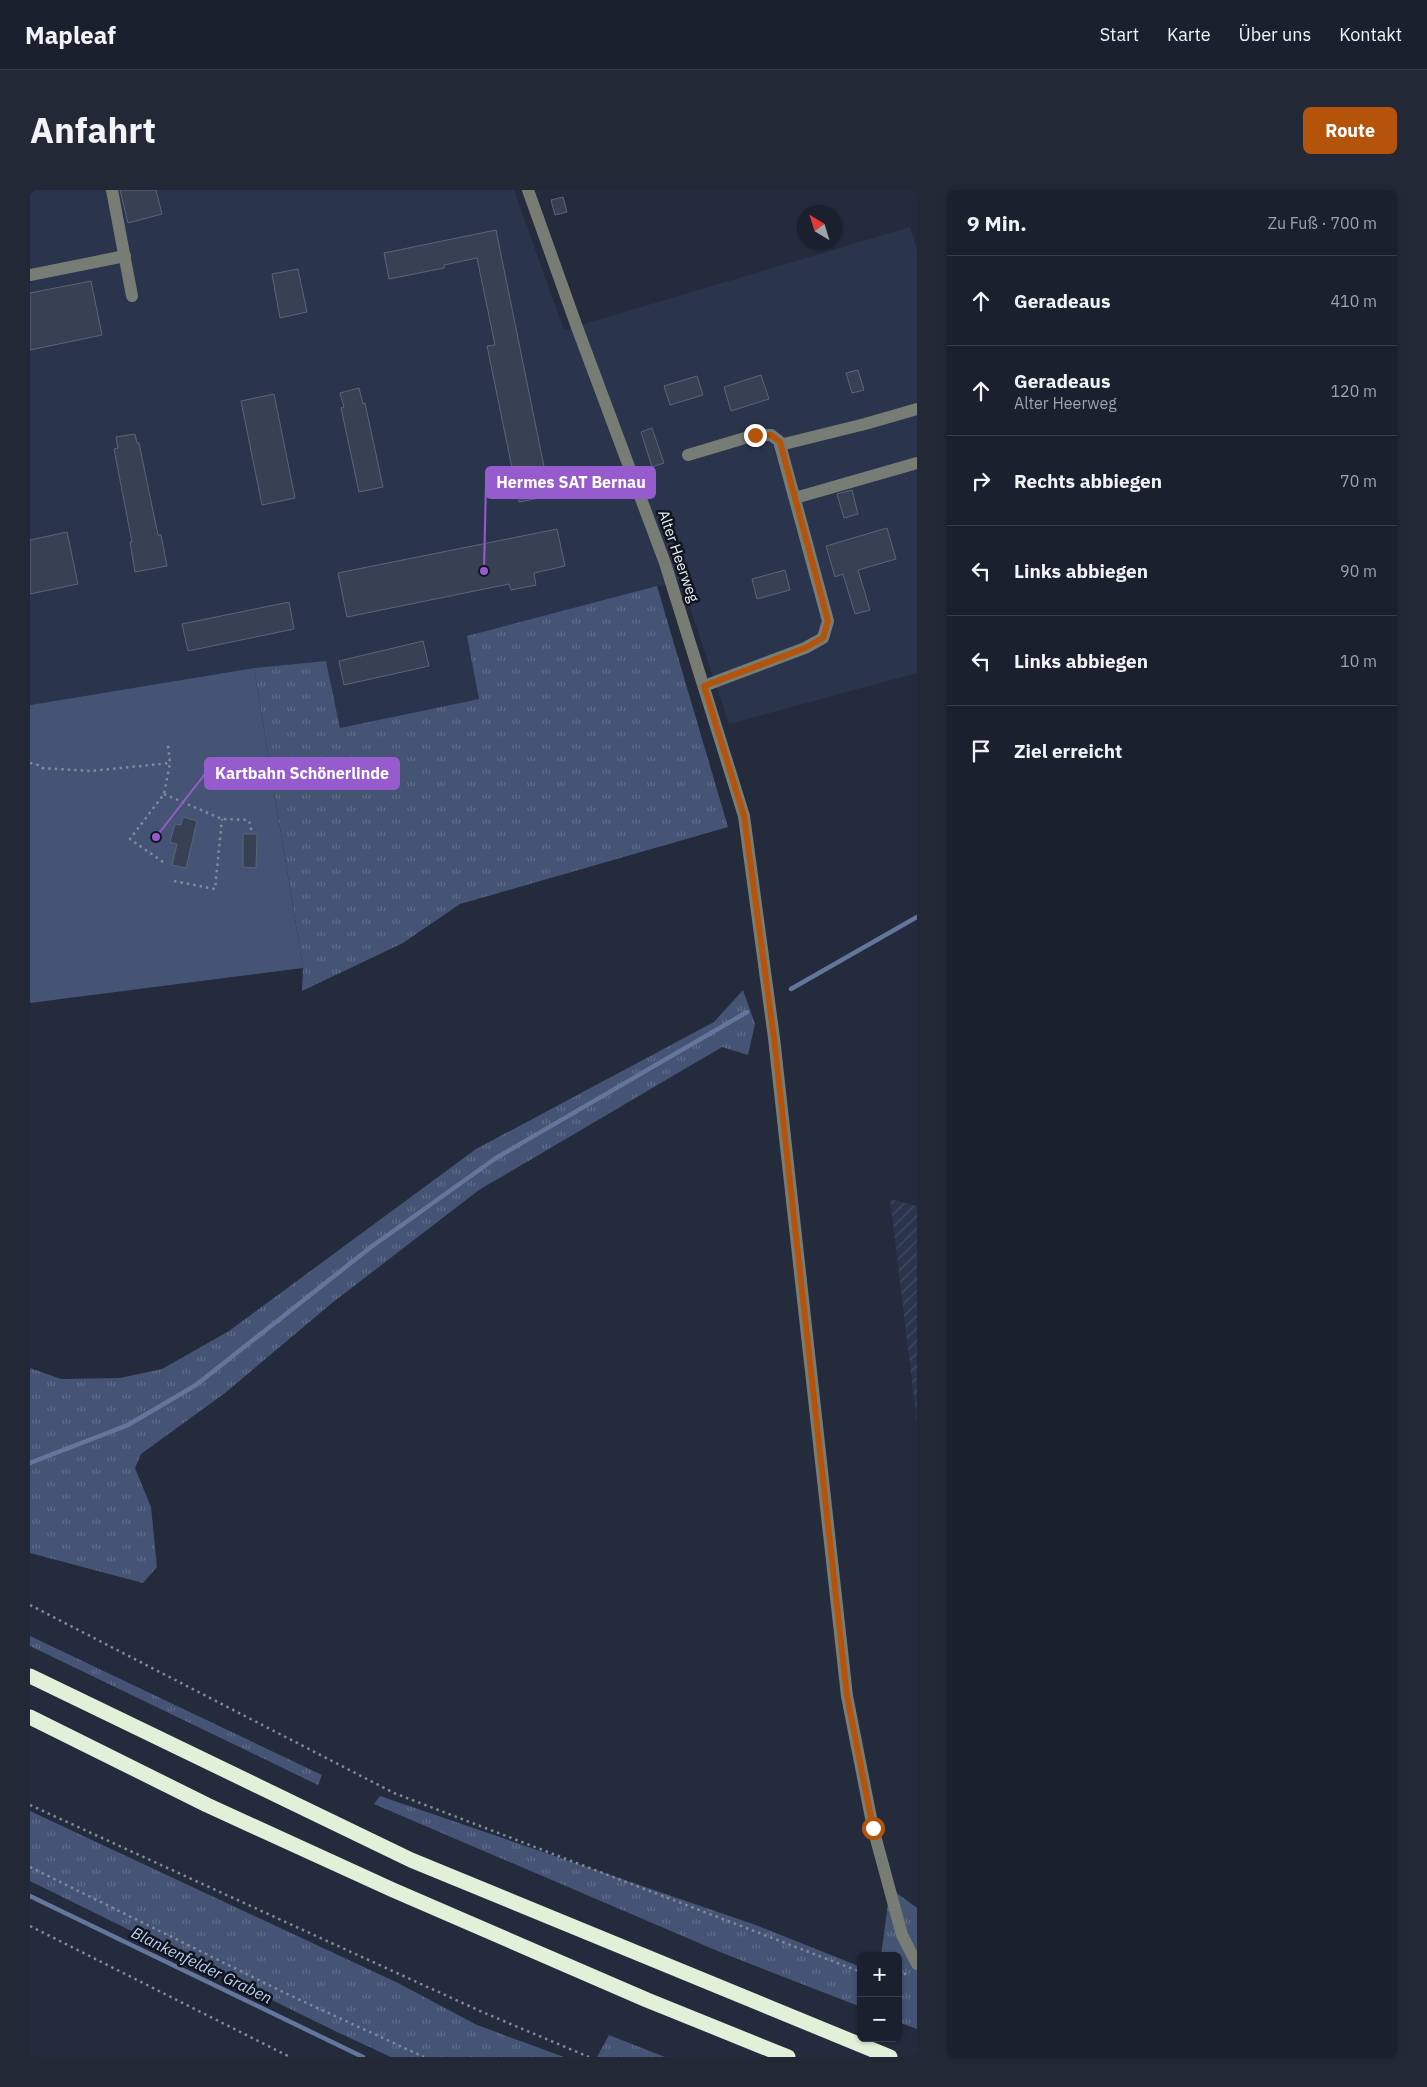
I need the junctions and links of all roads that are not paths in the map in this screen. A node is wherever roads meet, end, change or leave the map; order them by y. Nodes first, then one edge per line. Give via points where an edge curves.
1 (112, 190) edge
2 (528, 190) edge
3 (125, 256) junction
4 (30, 275) edge
5 (132, 296) dead end
6 (917, 409) edge
7 (780, 445) junction
8 (688, 455) dead end
9 (917, 463) edge
10 (795, 498) junction
11 (704, 686) junction
12 (30, 1676) edge
13 (30, 1716) edge
14 (917, 1964) edge
15 (788, 2057) edge
16 (890, 2057) edge

1 - 3 street
2 - 11 street, Alter Heerweg via 665,563
3 - 4 street
3 - 5 street
6 - 7 street
7 - 8 street via 771,435 755,435
7 - 10 street
9 - 10 street
10 - 11 street via 828,621 823,638 805,648
11 - 14 street, Alter Heerweg via 744,816 775,1048 847,1696 873,1828 902,1935
12 - 16 highway via 411,1860
13 - 15 highway via 207,1805 393,1890

